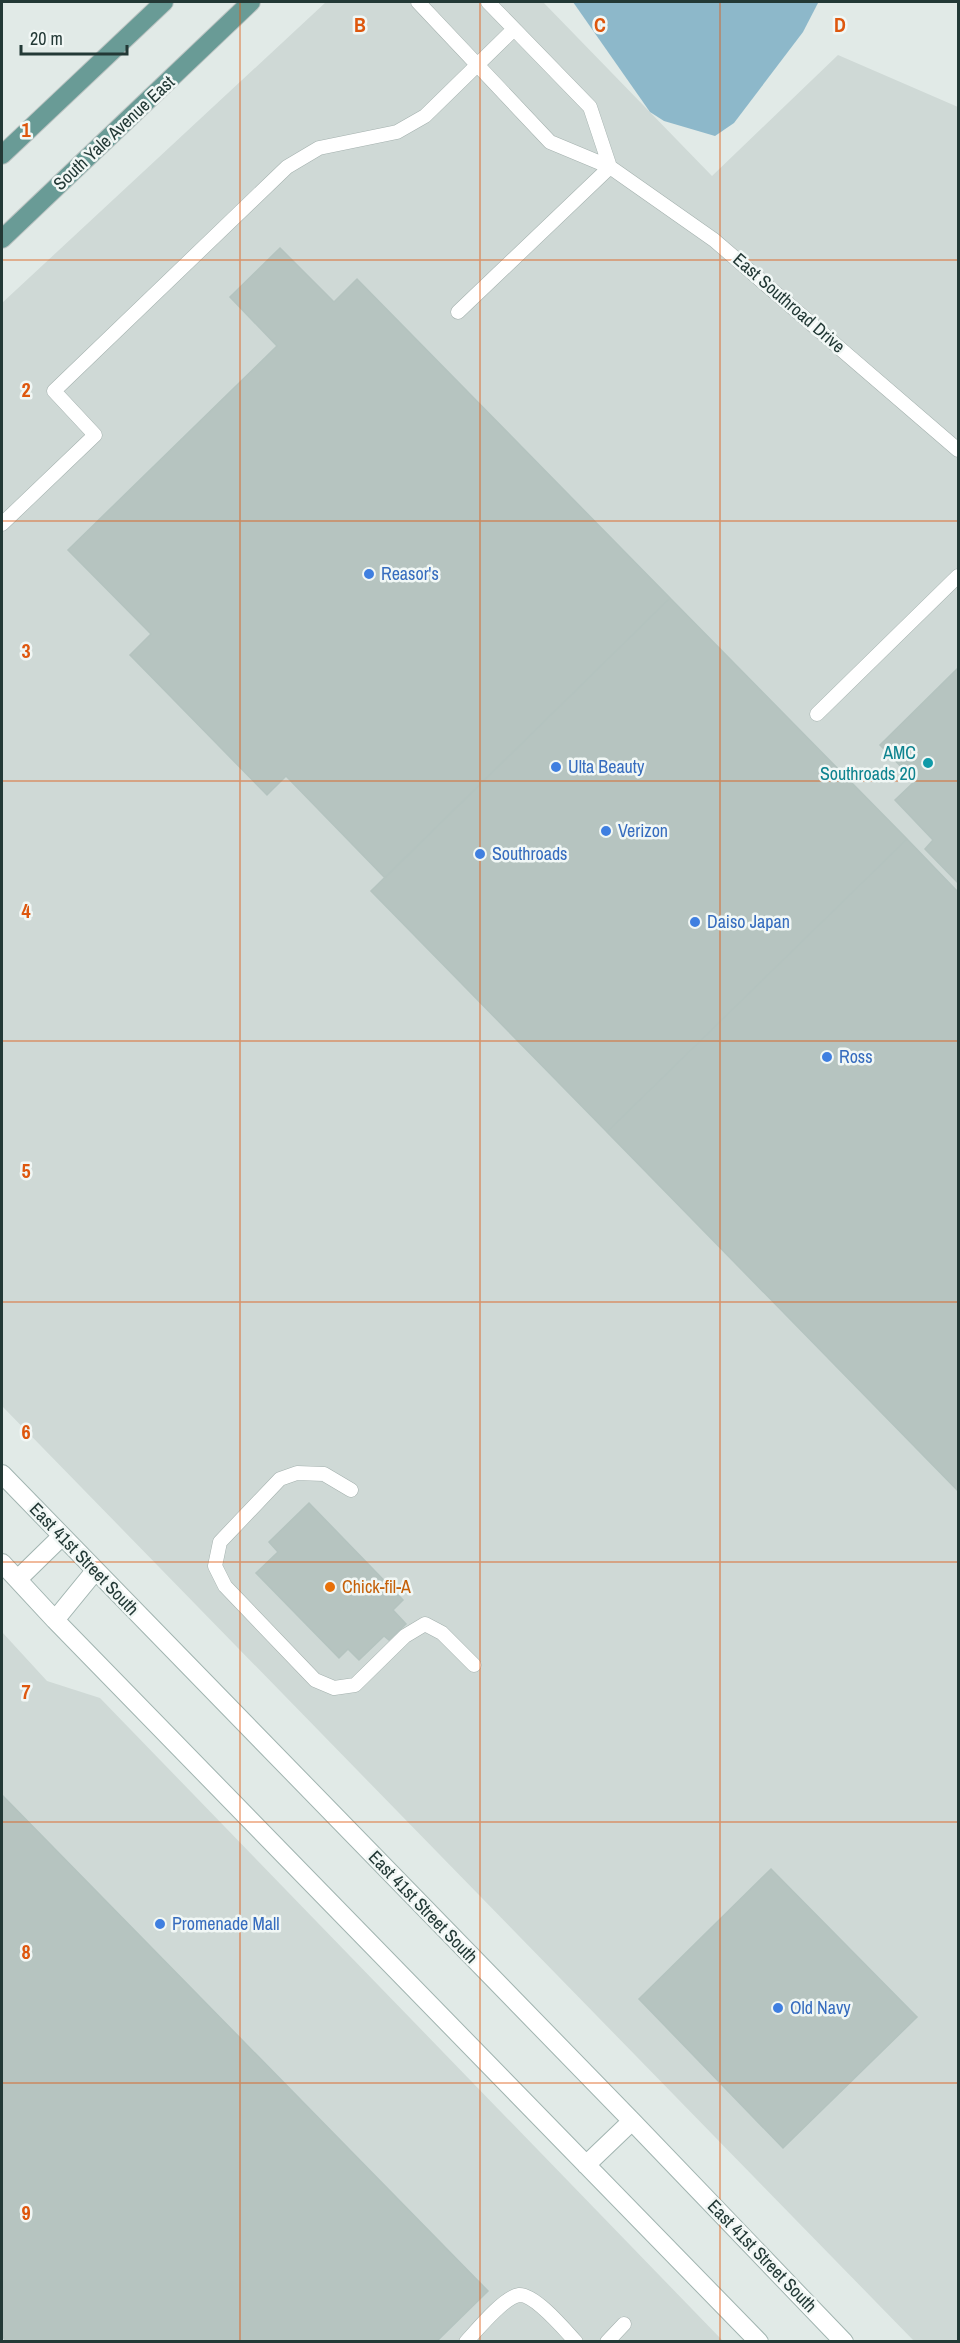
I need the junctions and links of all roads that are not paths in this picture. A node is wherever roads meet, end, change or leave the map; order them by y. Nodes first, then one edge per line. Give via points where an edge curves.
1 (164, 2) edge
2 (251, 2) edge
3 (418, 2) edge
4 (488, 2) edge
5 (514, 29) junction
6 (477, 64) junction
7 (2, 154) edge
8 (610, 167) junction
9 (2, 239) edge
10 (458, 312) dead end
11 (958, 450) edge
12 (2, 524) edge
13 (958, 576) edge
14 (817, 714) dead end
15 (2, 1474) edge
16 (351, 1490) dead end
17 (63, 1536) junction
18 (2, 1563) edge
19 (96, 1571) junction
20 (18, 1579) junction
21 (55, 1620) junction
22 (474, 1665) dead end
23 (632, 2121) junction
24 (586, 2165) junction
25 (624, 2324) dead end
26 (466, 2342) edge
27 (576, 2342) edge
28 (607, 2342) edge
29 (759, 2342) edge
30 (844, 2342) edge

1 - 7 main road
2 - 9 main road, South Yale Avenue East
3 - 6 lane, East Southroad Drive
4 - 5 lane
5 - 6 lane
5 - 8 lane via 590,107
6 - 8 lane, East Southroad Drive via 550,142
6 - 12 lane via 425,116 397,132 319,148 286,167 88,357 54,390 94,435
8 - 10 lane
8 - 11 lane, East Southroad Drive via 722,246
13 - 14 lane
15 - 17 main road, East 41st Street South
16 - 22 lane via 324,1474 297,1473 280,1479 220,1542 215,1566 225,1586 315,1680 334,1689 355,1685 405,1636 425,1624 442,1633
17 - 19 main road, East 41st Street South
17 - 20 main road
18 - 20 main road
19 - 21 main road
19 - 23 main road, East 41st Street South
20 - 21 main road
21 - 24 main road
23 - 24 main road
23 - 30 main road, East 41st Street South
24 - 29 main road
25 - 28 lane
26 - 27 lane via 508,2300 519,2295 530,2297

